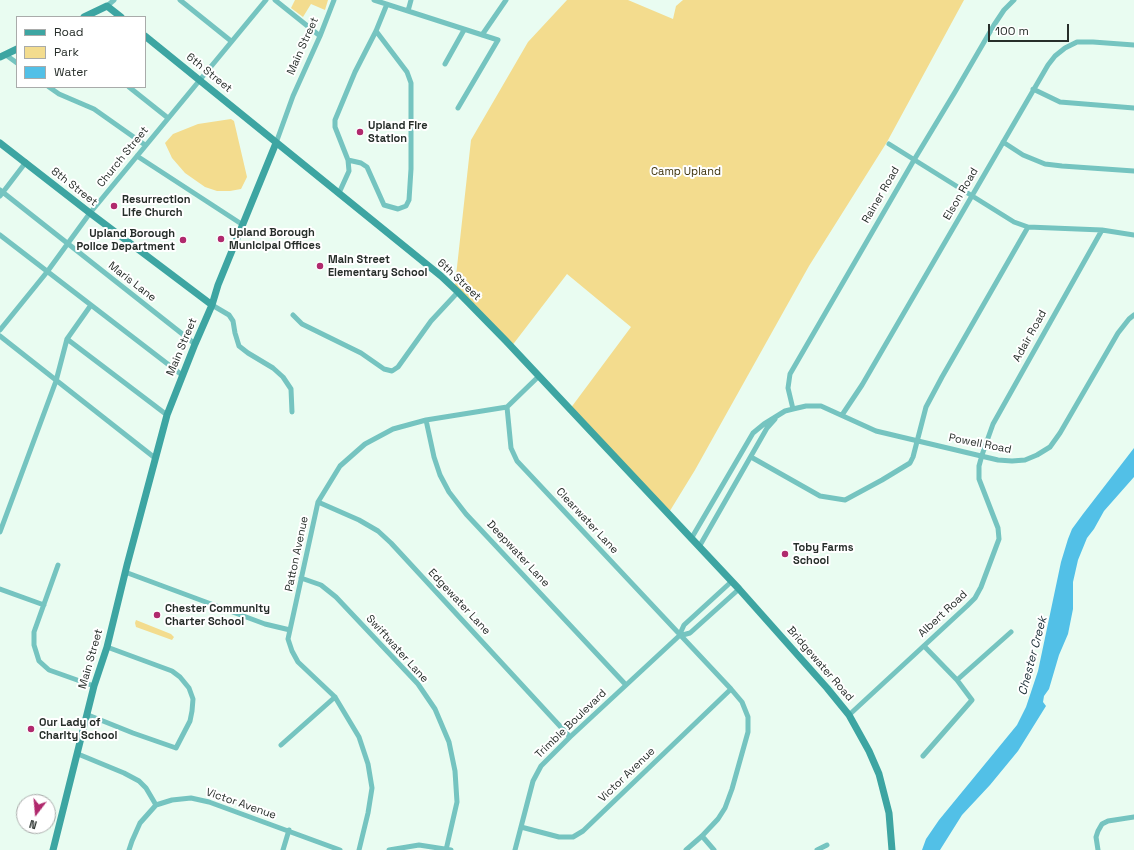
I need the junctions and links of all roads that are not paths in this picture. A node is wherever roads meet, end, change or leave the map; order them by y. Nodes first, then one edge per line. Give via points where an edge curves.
1 (114, 0) edge
2 (180, 0) edge
3 (266, 0) edge
4 (275, 0) edge
5 (334, 0) edge
6 (374, 0) edge
7 (411, 0) edge
8 (506, 0) edge
9 (1014, 0) edge
10 (387, 4) junction
11 (107, 6) junction
12 (408, 11) junction
13 (86, 16) edge
14 (120, 16) edge
15 (464, 30) junction
16 (376, 31) junction
17 (482, 35) junction
18 (320, 36) junction
19 (146, 37) edge
20 (231, 41) junction
21 (1134, 44) edge
22 (16, 50) edge
23 (3, 56) edge
24 (16, 62) edge
25 (445, 64) dead end
26 (200, 80) junction
27 (51, 88) edge
28 (130, 88) edge
29 (1034, 89) junction
30 (458, 108) dead end
31 (1134, 108) edge
32 (168, 118) junction
33 (1003, 142) junction
34 (0, 143) edge
35 (276, 143) junction
36 (889, 144) dead end
37 (146, 146) junction
38 (137, 156) junction
39 (348, 160) junction
40 (914, 160) junction
41 (26, 162) junction
42 (1134, 171) edge
43 (1, 193) edge
44 (339, 193) junction
45 (971, 196) junction
46 (90, 213) junction
47 (243, 225) junction
48 (1028, 227) junction
49 (1102, 230) junction
50 (0, 235) edge
51 (1134, 235) edge
52 (68, 244) junction
53 (47, 272) junction
54 (458, 292) junction
55 (91, 304) junction
56 (212, 305) junction
57 (1134, 315) edge
58 (293, 316) dead end
59 (0, 330) edge
60 (0, 336) edge
61 (67, 339) junction
62 (195, 344) junction
63 (182, 374) junction
64 (539, 376) junction
65 (56, 381) junction
66 (507, 407) junction
67 (793, 409) junction
68 (292, 412) dead end
69 (167, 415) junction
70 (842, 415) junction
71 (778, 416) junction
72 (426, 420) junction
73 (917, 441) junction
74 (982, 455) junction
75 (751, 457) junction
76 (155, 458) junction
77 (318, 502) junction
78 (676, 523) joint
79 (0, 532) edge
80 (691, 538) junction
81 (699, 547) junction
82 (58, 565) dead end
83 (125, 572) junction
84 (301, 578) junction
85 (731, 582) junction
86 (0, 589) edge
87 (738, 590) junction
88 (44, 605) junction
89 (290, 630) junction
90 (1011, 632) dead end
91 (679, 636) junction
92 (924, 646) junction
93 (107, 647) junction
94 (957, 680) junction
95 (626, 685) junction
96 (94, 686) junction
97 (731, 690) junction
98 (335, 697) junction
99 (88, 715) junction
100 (849, 715) junction
101 (570, 737) junction
102 (282, 745) dead end
103 (78, 754) junction
104 (923, 756) dead end
105 (156, 805) junction
106 (1134, 816) edge
107 (521, 827) junction
108 (289, 830) junction
109 (702, 836) junction
110 (827, 845) dead end
111 (53, 850) edge
112 (129, 850) edge
113 (283, 850) edge
114 (340, 850) edge
115 (359, 850) edge
116 (389, 850) edge
117 (448, 850) edge
118 (515, 850) edge
119 (686, 850) edge
120 (714, 850) edge
121 (817, 850) edge
122 (892, 850) edge
123 (1098, 850) edge

1 - 11 street
2 - 20 street
3 - 20 street, Church Street
4 - 18 street
5 - 18 street, Main Street
6 - 10 street
7 - 12 street
8 - 17 street
9 - 40 street, Rainer Road via 994,25
10 - 12 street
10 - 16 street
11 - 13 street
11 - 14 street
12 - 15 street
15 - 17 street
15 - 25 street
16 - 39 street via 334,120
16 - 39 street via 407,72 411,84 411,169 409,200 406,206 398,209 384,205 367,167
17 - 30 street via 498,40
18 - 35 street, Main Street via 293,96
19 - 26 street, 6th Street
20 - 26 street, Church Street
21 - 29 street, Elson Road via 1077,42 1055,56
22 - 23 street
23 - 24 street
26 - 32 street, Church Street
26 - 35 street, 6th Street
27 - 37 street via 74,101 94,108
28 - 32 street
29 - 31 street via 1060,102
29 - 33 street, Elson Road
32 - 37 street, Church Street
33 - 42 street via 1023,155 1045,164
33 - 45 street, Elson Road
34 - 41 street, 8th Street
35 - 44 street, 6th Street
35 - 47 street, Main Street
36 - 40 street
37 - 38 street, Church Street
38 - 46 street, Church Street
38 - 47 street
39 - 44 street via 349,171
40 - 45 street
40 - 67 street, Rainer Road via 790,374 788,388
41 - 43 street
41 - 46 street, 8th Street
43 - 52 street, Maris Lane
44 - 54 street, 6th Street
45 - 48 street via 1014,222
45 - 70 street, Elson Road via 862,385
46 - 52 street, Church Street
46 - 56 street, 8th Street
47 - 56 street, Main Street
48 - 49 street
48 - 73 street via 926,407
49 - 51 street
49 - 74 street, Adair Road via 993,424
50 - 53 street
52 - 53 street, Church Street
52 - 62 street, Maris Lane
53 - 55 street
53 - 59 street, Church Street
54 - 58 street via 431,321 398,367 392,371 302,324
54 - 64 street, 6th Street
55 - 61 street
55 - 63 street
56 - 62 street, Main Street
56 - 68 street via 229,315 239,346 283,377 291,389
57 - 74 street, Powell Road via 1118,333 1050,447 1026,460 1005,460
60 - 65 street
61 - 65 street
61 - 69 street
62 - 63 street, Main Street
63 - 69 street, Main Street
64 - 66 street
64 - 78 street, 6th Street
65 - 76 street
65 - 79 street
66 - 72 street, Patton Avenue
66 - 91 street, Clearwater Lane via 511,448 517,461
67 - 70 street, Powell Road via 820,406
67 - 71 street, Powell Road
69 - 76 street, Main Street
70 - 73 street, Powell Road via 876,431
71 - 75 street, Powell Road via 767,428
71 - 80 street, Powell Road via 754,433
72 - 77 street, Patton Avenue via 393,429 365,444 340,466
72 - 95 street, Deepwater Lane via 434,457 449,492 466,514
73 - 74 street, Powell Road
73 - 75 street via 910,463 845,500 820,496
74 - 92 street, Albert Road via 979,466 980,479 998,528 1000,539 997,549 975,598
75 - 81 street, Powell Road
76 - 83 street, Main Street
77 - 84 street, Patton Avenue
77 - 101 street, Edgewater Lane via 378,531 392,543
78 - 80 street, Bridgewater Road
80 - 81 street, Bridgewater Road
81 - 85 street, Bridgewater Road
82 - 88 street
83 - 89 street via 265,624
83 - 93 street, Main Street
84 - 89 street, Patton Avenue
84 - 117 street, Swiftwater Lane via 321,585 336,597 418,684 435,709 449,742 455,779 457,802
85 - 87 street, Bridgewater Road
85 - 91 street, Trimble Boulevard via 684,625
86 - 88 street
87 - 91 street, Trimble Boulevard via 690,633
87 - 100 street, Bridgewater Road
88 - 96 street via 34,632 34,645 39,661 49,670
89 - 98 street, Patton Avenue via 288,639 298,662
90 - 94 street
91 - 95 street, Trimble Boulevard
91 - 97 street, Clearwater Lane
92 - 94 street
92 - 100 street, Albert Road
93 - 96 street, Main Street
93 - 99 street via 172,671 180,677 193,699 190,721 176,748
94 - 104 street via 972,700
95 - 101 street, Trimble Boulevard
96 - 99 street, Main Street
97 - 107 street, Victor Avenue via 583,831 573,836 560,837
97 - 109 street, Clearwater Lane via 742,702 748,717 748,732 725,808
98 - 102 street
98 - 115 street, Patton Avenue via 359,737 372,788
99 - 103 street, Main Street
100 - 122 street, Bridgewater Road via 879,774 889,814
101 - 107 street, Trimble Boulevard via 541,766 533,781
103 - 105 street via 139,781
103 - 111 street, Main Street
105 - 108 street, Victor Avenue via 191,798
105 - 112 street via 140,823
106 - 123 street via 1102,824 1096,837
107 - 118 street, Trimble Boulevard
108 - 113 street
108 - 114 street, Victor Avenue
109 - 119 street, Clearwater Lane
109 - 120 street
110 - 121 street
116 - 117 street via 419,845

